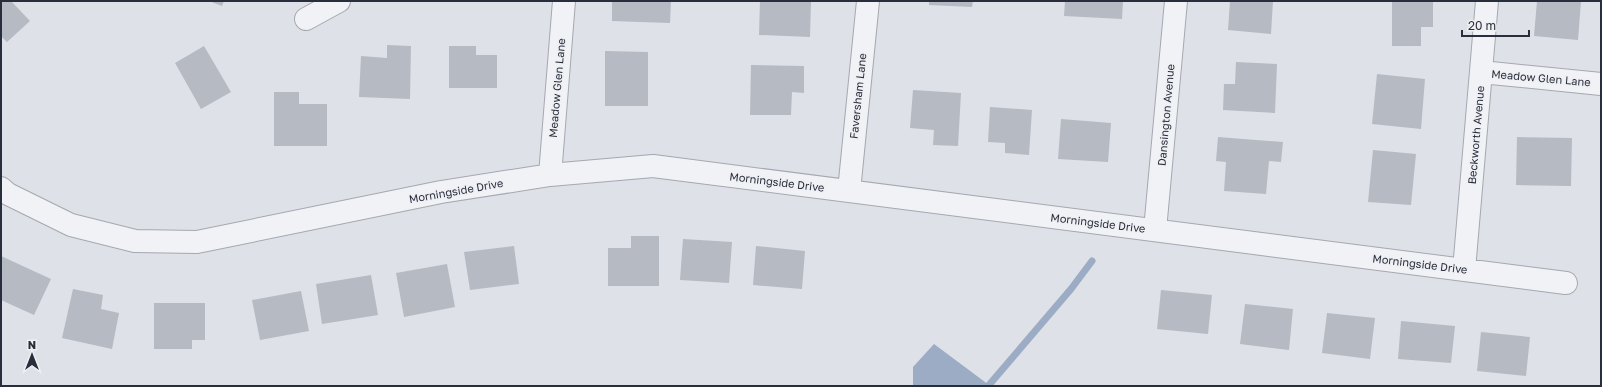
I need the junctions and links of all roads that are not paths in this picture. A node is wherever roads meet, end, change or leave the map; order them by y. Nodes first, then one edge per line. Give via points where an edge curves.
1 (339, 1) edge
2 (564, 1) edge
3 (868, 1) edge
4 (1176, 1) edge
5 (1487, 1) edge
6 (306, 19) dead end
7 (1481, 72) junction
8 (1601, 84) edge
9 (550, 175) junction
10 (1, 188) edge
11 (849, 191) junction
12 (1155, 230) junction
13 (1464, 270) junction
14 (1566, 283) dead end

1 - 6 street
2 - 9 street, Meadow Glen Lane
3 - 11 street, Faversham Lane
4 - 12 street, Dansington Avenue
5 - 7 street, Beckworth Avenue
7 - 8 street, Meadow Glen Lane
7 - 13 street, Beckworth Avenue
9 - 10 street, Morningside Drive via 441,192 197,242 135,241 71,225 8,194
9 - 11 street, Morningside Drive via 653,166
11 - 12 street, Morningside Drive
12 - 13 street, Morningside Drive
13 - 14 street, Morningside Drive

